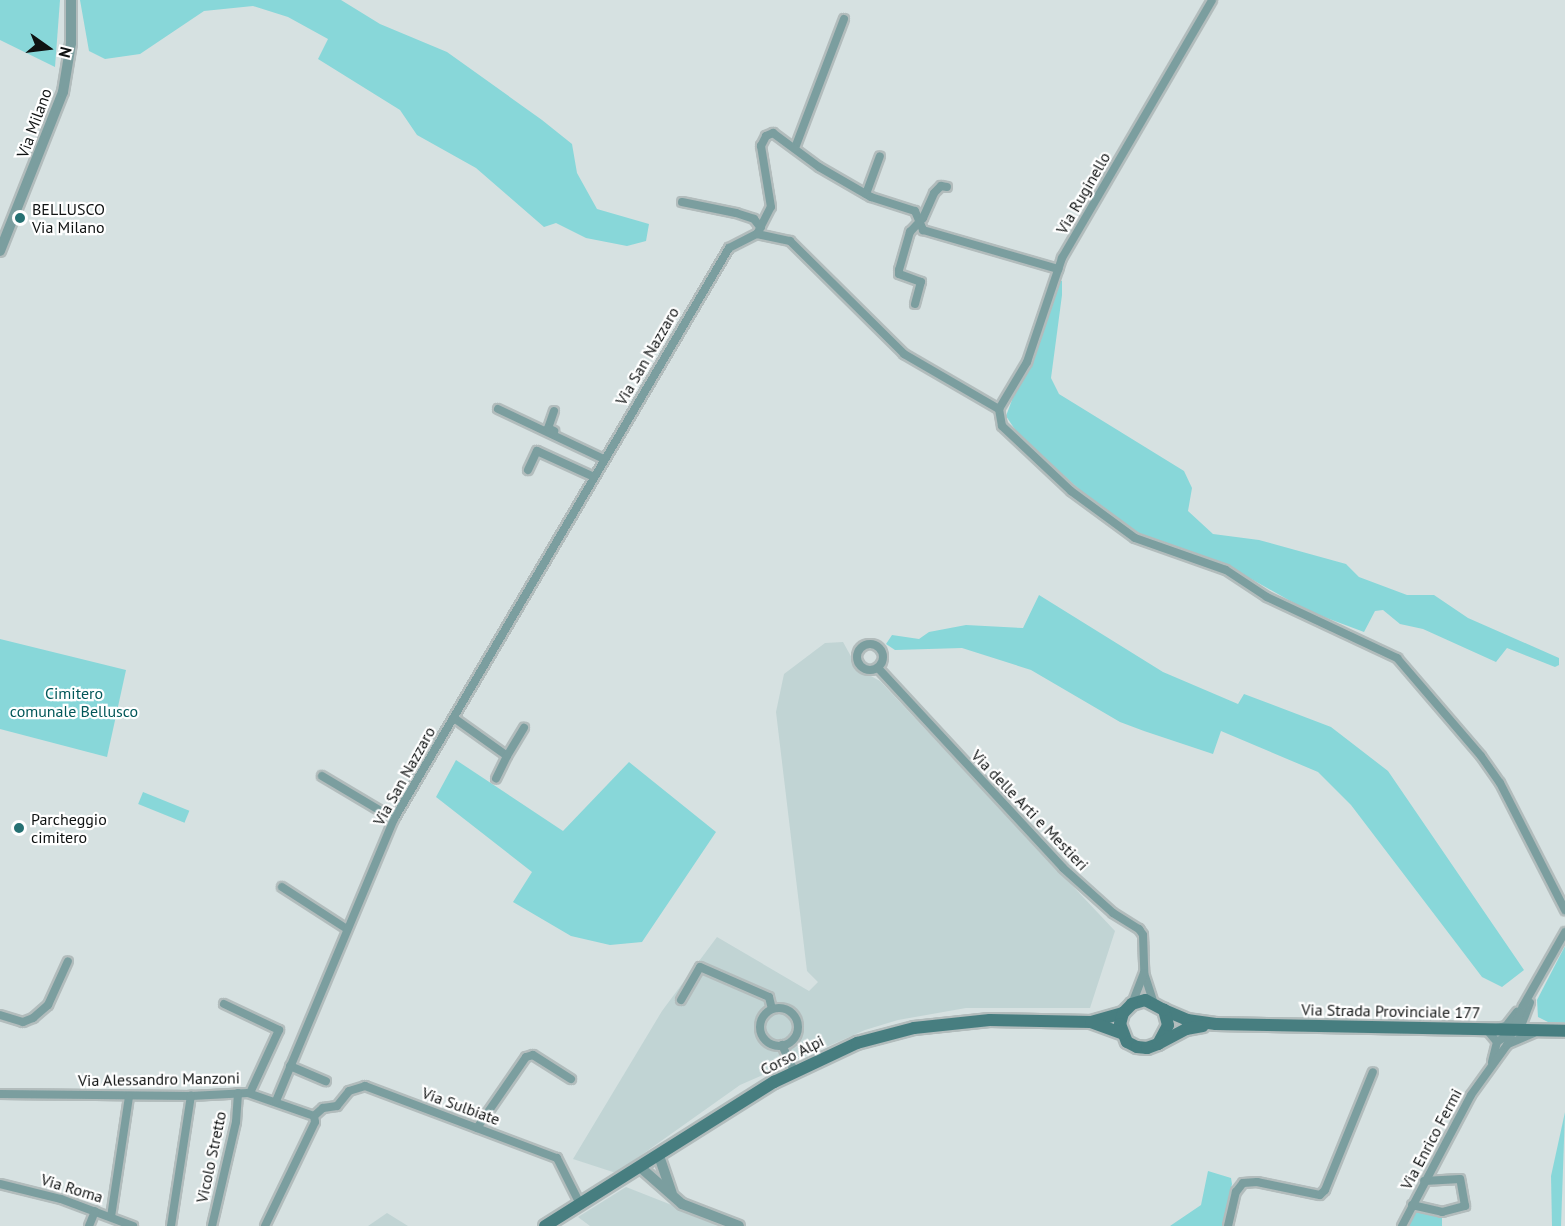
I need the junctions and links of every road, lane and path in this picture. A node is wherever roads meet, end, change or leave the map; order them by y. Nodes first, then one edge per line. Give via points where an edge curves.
1 (71, 0) edge
2 (1212, 0) edge
3 (844, 19) dead end
4 (795, 148) junction
5 (880, 156) dead end
6 (947, 187) dead end
7 (869, 195) junction
8 (682, 202) dead end
9 (920, 222) junction
10 (759, 231) junction
11 (0, 251) edge
12 (1058, 269) junction
13 (915, 304) dead end
14 (498, 409) dead end
15 (999, 409) junction
16 (554, 411) dead end
17 (605, 457) junction
18 (528, 470) dead end
19 (594, 477) junction
20 (878, 668) dead end
21 (454, 718) junction
22 (524, 728) dead end
23 (507, 756) junction
24 (322, 776) dead end
25 (496, 778) dead end
26 (394, 819) junction
27 (282, 887) dead end
28 (1565, 910) edge
29 (347, 929) junction
30 (1565, 932) edge
31 (68, 961) dead end
32 (1144, 973) junction
33 (681, 1000) dead end
34 (224, 1004) dead end
35 (1132, 1004) junction
36 (1159, 1006) junction
37 (1526, 1007) junction
38 (772, 1009) junction
39 (1123, 1013) junction
40 (0, 1015) edge
41 (1091, 1022) junction
42 (1216, 1024) junction
43 (1487, 1030) junction
44 (1515, 1030) junction
45 (1545, 1031) junction
46 (1565, 1031) edge
47 (1122, 1033) junction
48 (1497, 1042) junction
49 (1158, 1044) junction
50 (782, 1045) junction
51 (1507, 1045) junction
52 (290, 1066) junction
53 (1491, 1068) junction
54 (794, 1071) junction
55 (1373, 1072) dead end
56 (571, 1079) dead end
57 (326, 1081) dead end
58 (238, 1093) junction
59 (250, 1093) junction
60 (0, 1094) edge
61 (129, 1096) junction
62 (191, 1096) junction
63 (276, 1101) junction
64 (314, 1116) junction
65 (477, 1128) junction
66 (659, 1156) junction
67 (640, 1167) junction
68 (1425, 1181) junction
69 (0, 1184) edge
70 (672, 1194) junction
71 (580, 1204) junction
72 (1412, 1205) junction
73 (95, 1211) junction
74 (111, 1217) junction
75 (89, 1226) edge
76 (133, 1226) edge
77 (171, 1226) edge
78 (212, 1226) edge
79 (265, 1226) edge
80 (544, 1226) edge
81 (739, 1226) edge
82 (1228, 1226) edge
83 (1402, 1226) edge

1 - 11 street, Via Milano via 71,42 63,92
2 - 12 street, Via Ruginello
3 - 4 street
4 - 7 street
4 - 10 street via 773,133 762,140 771,200 770,214
5 - 7 street
6 - 9 street via 941,186 934,193
7 - 9 street via 915,212
8 - 10 street via 754,219
9 - 12 street via 928,232
9 - 13 street via 910,232 899,270 899,274 921,282
10 - 15 street via 790,241 904,354
10 - 17 street, Via San Nazzaro via 737,241 722,257
12 - 15 street, Via Ruginello via 1027,362
14 - 17 street
15 - 28 street via 1002,426 1071,491 1121,529 1165,551 1226,570 1290,607 1382,648 1408,669 1500,783
16 - 17 street via 548,428
17 - 19 street, Via San Nazzaro
18 - 19 street via 537,451
19 - 21 street, Via San Nazzaro
20 - 32 street, Via delle Arti e Mestieri via 1063,868 1113,914 1138,929 1143,935
21 - 23 street
21 - 26 street, Via San Nazzaro
22 - 23 street
23 - 25 street
24 - 26 street
26 - 29 street, Via San Nazzaro
27 - 29 street
29 - 52 street, Via San Nazzaro
30 - 37 street, Via Enrico Fermi
31 - 40 street via 48,1005 33,1018 23,1022
32 - 35 street, Via delle Arti e Mestieri
32 - 36 street, Via delle Arti e Mestieri
33 - 38 street via 700,967 769,997
34 - 59 street via 279,1030
35 - 36 main road, Via Strada Provinciale 177
35 - 39 main road
36 - 42 main road, Via Strada Provinciale 177 via 1187,1020
36 - 49 main road via 1168,1025
37 - 43 street, Via Enrico Fermi via 1506,1026
37 - 44 street, Via Enrico Fermi
37 - 45 street via 1532,1022
38 - 50 street via 762,1018 761,1032 769,1042
38 - 50 street via 792,1013 798,1025 794,1038
39 - 41 main road, Corso Alpi
39 - 47 main road
41 - 47 main road, Corso Alpi
41 - 54 main road, Corso Alpi via 990,1020 914,1028 857,1043
42 - 43 main road, Via Strada Provinciale 177
42 - 49 main road, Via Strada Provinciale 177 via 1186,1029
43 - 44 main road, Via Strada Provinciale 177
43 - 48 street
44 - 45 main road, Via Strada Provinciale 177
44 - 48 street
44 - 51 street, Via Enrico Fermi
45 - 46 main road, Via Strada Provinciale 177
45 - 51 street
47 - 49 main road via 1137,1047
48 - 53 street, Via Enrico Fermi
50 - 54 street
51 - 53 street, Via Enrico Fermi
52 - 57 street
52 - 63 street, Via San Nazzaro
53 - 68 street, Via Enrico Fermi via 1471,1095
54 - 66 main road, Corso Alpi
55 - 82 street via 1325,1190 1320,1195 1257,1182 1243,1183 1236,1192
56 - 65 street via 532,1055 526,1057
58 - 59 street, Via Alessandro Manzoni
58 - 62 street, Via Alessandro Manzoni
58 - 78 street, Vicolo Stretto via 236,1122
59 - 63 street, Via Alessandro Manzoni
60 - 61 street, Via Alessandro Manzoni
61 - 62 street, Via Alessandro Manzoni
61 - 74 street
62 - 77 street
63 - 64 street, Via Alessandro Manzoni
64 - 65 street, Via Sulbiate via 323,1108 337,1106 349,1091 364,1086
64 - 79 street via 315,1122
65 - 71 street, Via Sulbiate via 557,1158
66 - 67 main road, Corso Alpi
66 - 70 street
67 - 70 street
67 - 71 main road, Corso Alpi
68 - 72 street, Via Enrico Fermi
68 - 72 street via 1460,1179 1465,1206 1442,1212
69 - 73 street, Via Roma
70 - 81 street via 686,1206
71 - 80 main road, Corso Alpi
72 - 83 street, Via Enrico Fermi
73 - 74 street, Via Roma
73 - 75 street
74 - 76 street, Via Roma

